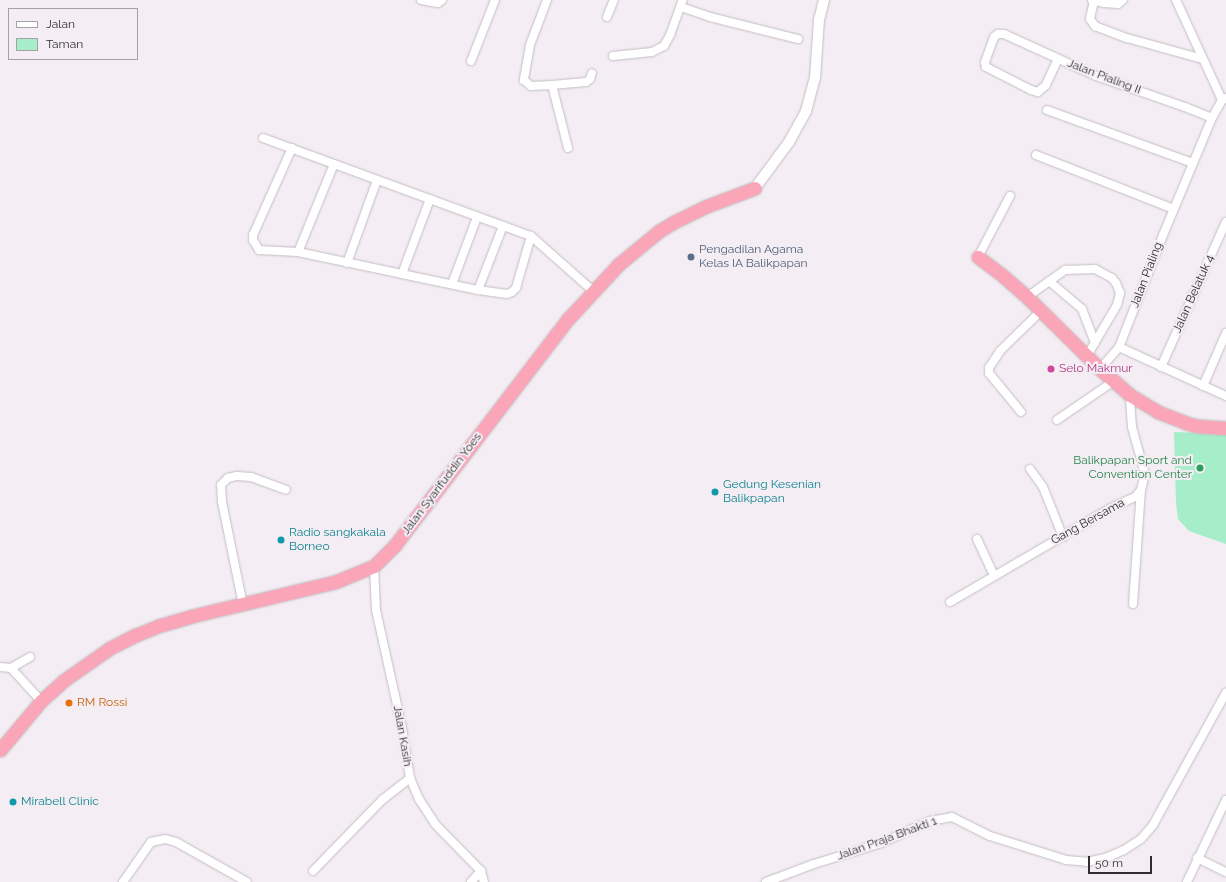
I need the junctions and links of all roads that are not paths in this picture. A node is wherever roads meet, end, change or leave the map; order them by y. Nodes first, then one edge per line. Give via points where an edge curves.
1 (421, 0) edge
2 (442, 0) edge
3 (495, 0) edge
4 (547, 0) edge
5 (614, 0) edge
6 (824, 0) edge
7 (1093, 0) edge
8 (1123, 0) edge
9 (1176, 0) edge
10 (682, 4) edge
11 (608, 17) dead end
12 (798, 39) dead end
13 (613, 56) dead end
14 (1058, 59) junction
15 (1202, 59) junction
16 (471, 61) dead end
17 (592, 74) dead end
18 (552, 85) junction
19 (1224, 99) edge
20 (1047, 110) dead end
21 (1212, 118) junction
22 (263, 138) dead end
23 (292, 148) junction
24 (568, 148) dead end
25 (1036, 155) dead end
26 (1193, 163) junction
27 (334, 164) junction
28 (377, 180) junction
29 (755, 188) joint
30 (1010, 196) dead end
31 (430, 199) junction
32 (1174, 209) junction
33 (477, 217) junction
34 (1226, 222) edge
35 (503, 226) junction
36 (531, 236) junction
37 (298, 252) junction
38 (978, 257) joint
39 (348, 263) junction
40 (402, 274) junction
41 (1049, 281) junction
42 (452, 284) junction
43 (478, 290) junction
44 (593, 291) junction
45 (1027, 297) junction
46 (1041, 311) junction
47 (1226, 332) edge
48 (1095, 343) junction
49 (1119, 347) junction
50 (1086, 356) junction
51 (1161, 367) junction
52 (1100, 369) junction
53 (1114, 380) junction
54 (1203, 386) junction
55 (1130, 395) junction
56 (1226, 396) edge
57 (1021, 412) dead end
58 (1057, 420) dead end
59 (1226, 428) edge
60 (1030, 469) dead end
61 (286, 490) dead end
62 (1141, 490) junction
63 (1063, 537) junction
64 (977, 539) dead end
65 (374, 566) junction
66 (994, 575) junction
67 (950, 602) dead end
68 (243, 604) junction
69 (1133, 604) dead end
70 (30, 657) dead end
71 (0, 667) edge
72 (11, 668) junction
73 (1226, 693) edge
74 (41, 701) junction
75 (0, 750) edge
76 (410, 778) junction
77 (1226, 800) edge
78 (1222, 818) edge
79 (1197, 858) junction
80 (313, 870) dead end
81 (481, 872) junction
82 (1226, 872) edge
83 (124, 882) edge
84 (246, 882) edge
85 (471, 882) edge
86 (484, 882) edge
87 (766, 882) edge
88 (1187, 882) edge

1 - 2 street via 438,3
3 - 16 street
4 - 18 street via 530,44 524,80 531,86
5 - 11 street
6 - 29 street via 819,20 815,78 806,111 789,142
7 - 8 street via 1118,4
7 - 15 street via 1090,19 1095,26 1127,38
9 - 15 street
10 - 12 street via 710,16
10 - 13 street via 664,46 652,52
14 - 14 street, Jalan Pialing II via 1046,85 1038,92 986,67 985,59 998,34 1004,34
14 - 21 street, Jalan Pialing II via 1096,76
15 - 19 street
17 - 18 street via 586,82
18 - 24 street
19 - 21 street, Jalan Pialing
20 - 26 street
21 - 26 street, Jalan Pialing
22 - 23 street
23 - 27 street
23 - 37 street via 253,240 259,250
25 - 32 street
26 - 32 street, Jalan Pialing
27 - 28 street
27 - 37 street
28 - 31 street
28 - 39 street
29 - 44 highway, Jalan Syarifuddin Yoes via 707,206 659,231 619,264
30 - 38 street
31 - 33 street
31 - 40 street
32 - 49 street, Jalan Pialing
33 - 35 street
33 - 42 street
34 - 51 street, Jalan Belatuk 4
35 - 36 street
35 - 43 street
36 - 43 street via 516,288 507,294
36 - 44 street
37 - 39 street
38 - 45 highway
39 - 40 street
40 - 42 street
41 - 45 street
41 - 48 street via 1082,309
41 - 48 street via 1066,270 1077,268 1095,269 1116,283 1120,293 1116,305
42 - 43 street
44 - 65 highway, Jalan Syarifuddin Yoes via 547,345 395,546
45 - 46 highway
46 - 50 highway
46 - 57 street via 1000,351 989,368 989,373
47 - 54 street
48 - 50 street
49 - 51 street
49 - 52 street, Jalan Pialing
50 - 52 highway
51 - 54 street
52 - 53 highway
53 - 55 highway
53 - 58 street
54 - 56 street
55 - 59 highway via 1158,412 1186,423
55 - 62 street via 1132,427 1145,474
60 - 63 street via 1043,487
61 - 68 street via 251,477 228,478 221,485 222,502
62 - 63 street, Gang Bersama via 1135,496
62 - 69 street
63 - 66 street, Gang Bersama
64 - 66 street
65 - 68 highway, Jalan Syarifuddin Yoes via 335,582
65 - 76 street, Jalan Kasih via 376,610 402,727
66 - 67 street, Gang Bersama
68 - 74 highway, Jalan Syarifuddin Yoes via 158,626 136,635 110,648 63,681
70 - 72 street
71 - 72 street
72 - 74 street
73 - 87 street, Jalan Praja Bhakti 1 via 1153,825 1141,839 1108,857 1087,862 1066,860 990,836 952,817 930,821 881,843
74 - 75 highway, Jalan Syarifuddin Yoes
76 - 80 street via 382,800
76 - 81 street, Jalan Kasih via 418,799 435,824
77 - 78 street
78 - 79 street
79 - 82 street
79 - 88 street
81 - 85 street
81 - 86 street, Jalan Kasih
83 - 84 street via 151,842 165,839 176,842

